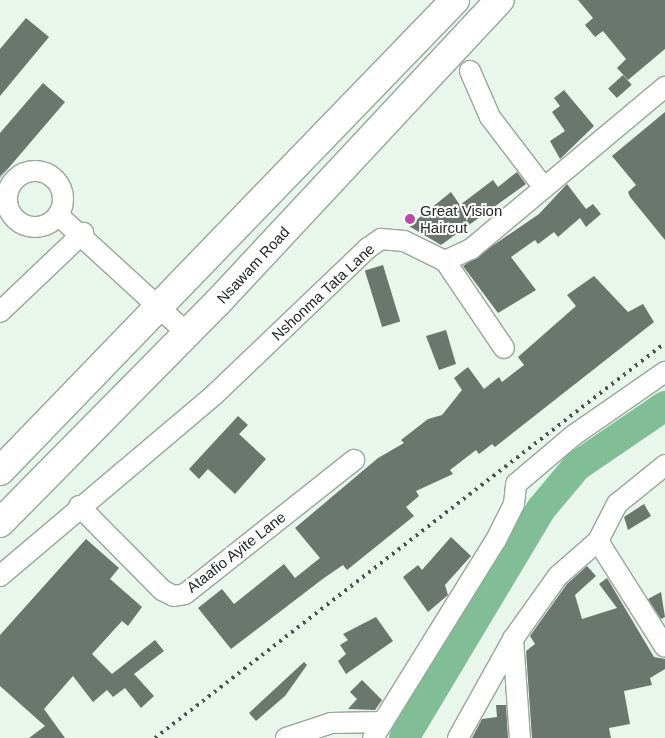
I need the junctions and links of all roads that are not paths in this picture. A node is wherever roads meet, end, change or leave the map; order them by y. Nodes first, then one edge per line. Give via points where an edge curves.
1 (455, 0) edge
2 (500, 0) edge
3 (470, 70) dead end
4 (665, 87) edge
5 (6, 181) edge
6 (544, 188) junction
7 (58, 215) junction
8 (83, 233) junction
9 (445, 261) junction
10 (159, 303) junction
11 (0, 312) edge
12 (188, 334) junction
13 (504, 348) dead end
14 (665, 372) edge
15 (354, 460) dead end
16 (665, 465) edge
17 (0, 471) edge
18 (79, 506) junction
19 (0, 523) edge
20 (598, 541) junction
21 (0, 576) edge
22 (513, 638) junction
23 (665, 647) edge
24 (378, 730) edge
25 (286, 738) edge
26 (458, 738) edge
27 (520, 738) edge

1 - 10 highway
2 - 12 highway, Nsawam Road
3 - 6 street via 490,117
4 - 6 street
5 - 7 street via 15,219 38,227
5 - 7 street via 36,170 50,174 62,193
6 - 9 street via 471,249
7 - 8 street
8 - 10 street
8 - 11 street
9 - 13 street
9 - 18 street, Nshonma Tata Lane via 404,240 381,239 213,396
10 - 12 street
10 - 17 highway
12 - 19 highway, Nsawam Road
14 - 24 street via 566,441 516,484 514,504 496,540
15 - 18 street, Ataafio Ayite Lane via 185,594 174,596 162,590
16 - 20 street via 617,504
18 - 21 street, Nshonma Tata Lane
20 - 22 street via 558,576
20 - 23 street
22 - 26 street
22 - 27 street
24 - 25 street via 331,723

